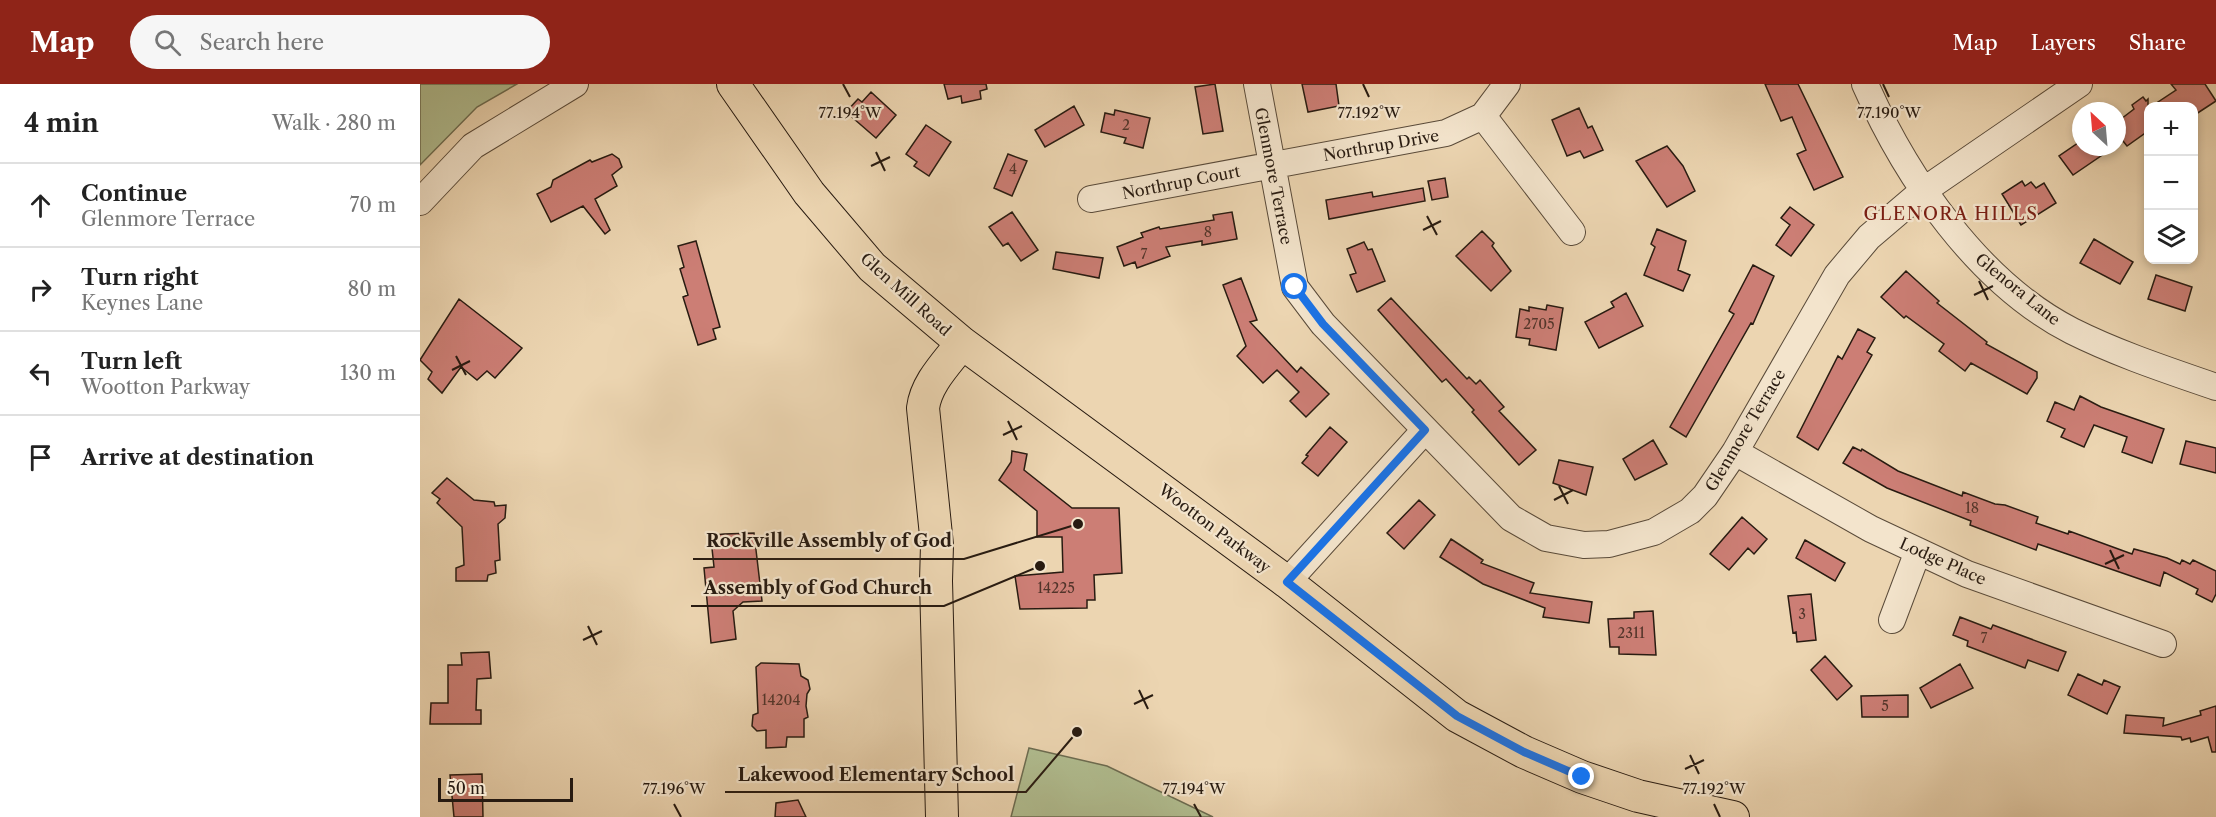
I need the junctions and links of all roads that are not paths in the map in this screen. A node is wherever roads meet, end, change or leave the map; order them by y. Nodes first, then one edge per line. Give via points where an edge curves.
1 (575, 84) edge
2 (733, 84) edge
3 (1257, 84) edge
4 (1507, 84) edge
5 (1865, 84) edge
6 (2079, 84) edge
7 (1483, 116) junction
8 (1271, 164) junction
9 (1923, 192) junction
10 (1092, 199) dead end
11 (420, 202) edge
12 (1572, 232) dead end
13 (962, 343) junction
14 (2216, 387) edge
15 (1425, 430) junction
16 (1735, 452) junction
17 (1918, 551) junction
18 (1287, 582) junction
19 (1892, 620) dead end
20 (2163, 644) dead end
21 (942, 817) edge
22 (1733, 817) edge

1 - 11 street via 473,147
2 - 13 main road, Glen Mill Road via 809,193 872,267
3 - 8 street, Glenmore Terrace
4 - 7 street, Northrup Drive
5 - 9 street, Glenora Lane via 1897,152
6 - 9 street, Glenmore Terrace
7 - 8 street, Northrup Drive via 1446,133
7 - 12 street
8 - 10 street, Northrup Court
8 - 15 street, Glenmore Terrace via 1295,287 1323,324
9 - 14 street, Glenora Lane via 1981,263 2069,330
9 - 16 street, Glenmore Terrace via 1869,237 1837,275
13 - 18 main road, Wootton Parkway
13 - 21 main road, Glen Mill Road via 930,385 923,408 937,545
15 - 16 street, Glenmore Terrace via 1511,518 1546,538 1584,545 1609,544 1654,532 1690,511
15 - 18 street
16 - 17 street, Lodge Place via 1871,529
17 - 19 street
17 - 20 street, Lodge Place via 1967,574
18 - 22 main road, Wootton Parkway via 1457,716 1524,752 1638,796

